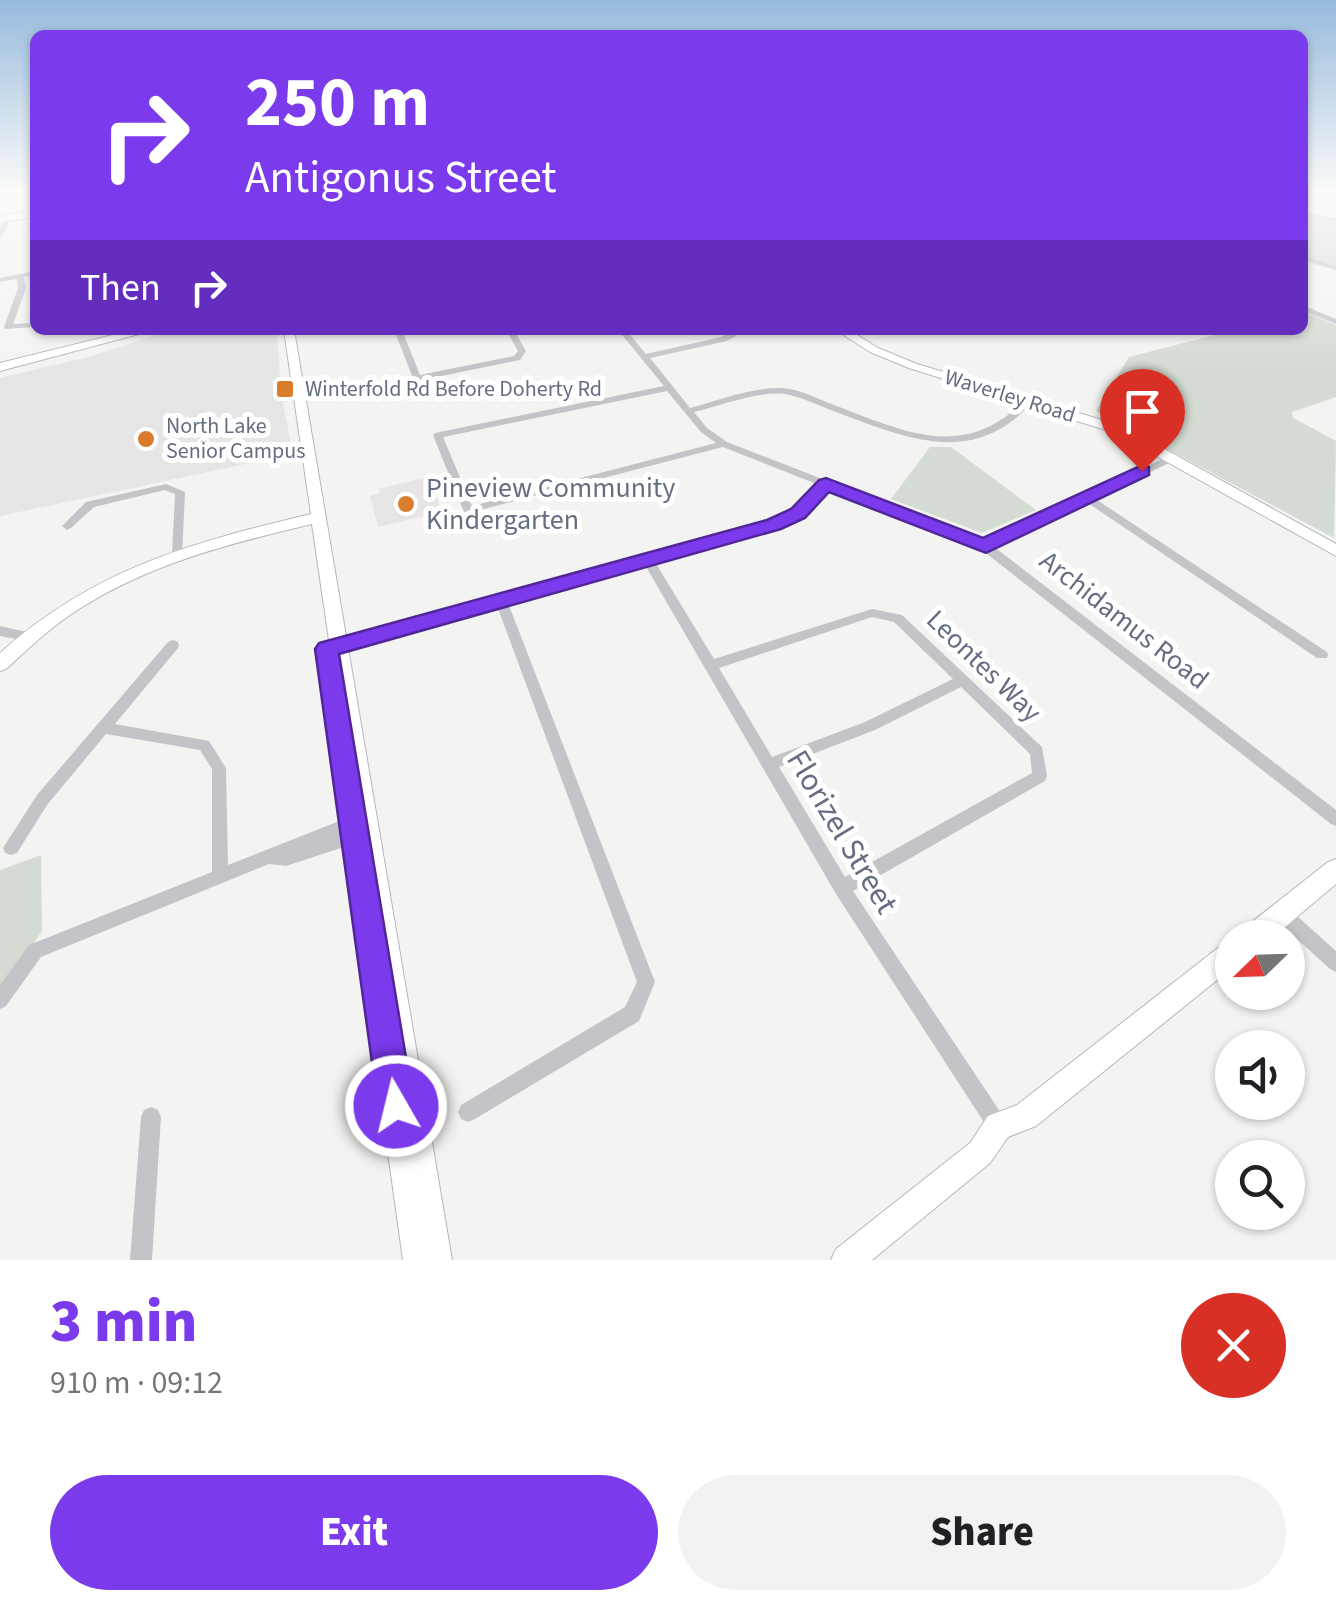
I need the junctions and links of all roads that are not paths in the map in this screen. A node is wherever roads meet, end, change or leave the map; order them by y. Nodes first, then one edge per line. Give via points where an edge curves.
1 (1308, 260) edge
2 (1336, 268) edge
3 (30, 274) edge
4 (20, 276) junction
5 (0, 280) edge
6 (1308, 302) edge
7 (1308, 310) edge
8 (1336, 314) edge
9 (1336, 322) edge
10 (30, 325) edge
11 (98, 335) edge
12 (128, 335) edge
13 (287, 335) edge
14 (400, 335) edge
15 (513, 335) edge
16 (626, 335) edge
17 (732, 335) edge
18 (853, 335) edge
19 (644, 357) junction
20 (0, 359) edge
21 (0, 367) edge
22 (668, 388) junction
23 (1025, 401) junction
24 (688, 411) junction
25 (724, 444) junction
26 (1172, 458) junction
27 (826, 484) junction
28 (1086, 497) junction
29 (314, 522) junction
30 (66, 526) dead end
31 (986, 546) junction
32 (1336, 549) edge
33 (178, 554) junction
34 (648, 560) junction
35 (501, 600) junction
36 (0, 631) edge
37 (27, 636) junction
38 (174, 645) dead end
39 (332, 647) junction
40 (1322, 655) dead end
41 (0, 664) edge
42 (712, 665) junction
43 (963, 680) junction
44 (104, 728) junction
45 (770, 764) junction
46 (1336, 819) edge
47 (361, 827) junction
48 (11, 848) dead end
49 (1336, 870) edge
50 (220, 875) junction
51 (842, 888) junction
52 (1281, 913) junction
53 (1273, 920) edge
54 (1336, 963) edge
55 (1215, 966) edge
56 (0, 1000) edge
57 (468, 1112) dead end
58 (152, 1117) dead end
59 (998, 1126) junction
60 (139, 1259) edge
61 (419, 1260) edge
62 (436, 1260) edge
63 (846, 1260) edge

1 - 2 street
3 - 4 street
4 - 5 street
4 - 10 street via 8,328
6 - 8 street
7 - 9 street
11 - 20 main road
12 - 21 main road
13 - 29 street
14 - 15 street via 417,378 517,358 522,350
16 - 19 street, Archidamus Road
17 - 19 street
18 - 23 street, Waverley Road via 898,361
19 - 22 street, Archidamus Road
22 - 24 street, Archidamus Road
22 - 25 street via 438,435 468,510
23 - 24 street via 1002,424 959,440 933,440 790,392
23 - 26 street, Waverley Road via 1120,430
24 - 25 street, Archidamus Road
25 - 27 street, Archidamus Road
26 - 28 street
26 - 32 street, Waverley Road
27 - 31 street, Archidamus Road
27 - 34 street via 798,513 774,524
28 - 31 street
28 - 40 street
29 - 33 street
29 - 39 street
30 - 33 street via 90,504 166,487 180,492
31 - 46 street, Archidamus Road
33 - 37 street via 90,591
34 - 35 street
34 - 42 street, Florizel Street
35 - 39 street
35 - 57 street via 646,982 632,1014
36 - 37 street
37 - 41 street
38 - 44 street
39 - 47 street
42 - 43 street, Leontes Way via 872,613 898,618
42 - 45 street, Florizel Street
43 - 45 street via 870,726
43 - 51 street, Leontes Way via 1037,751 1040,776
44 - 48 street
44 - 50 street via 204,745 219,768
45 - 51 street, Florizel Street
47 - 50 street via 286,858
47 - 61 street
47 - 62 street
49 - 52 street
50 - 56 street via 35,951
51 - 59 street, Florizel Street
52 - 53 street
52 - 54 street
55 - 59 street via 1026,1116
58 - 60 street
59 - 63 street via 980,1153

